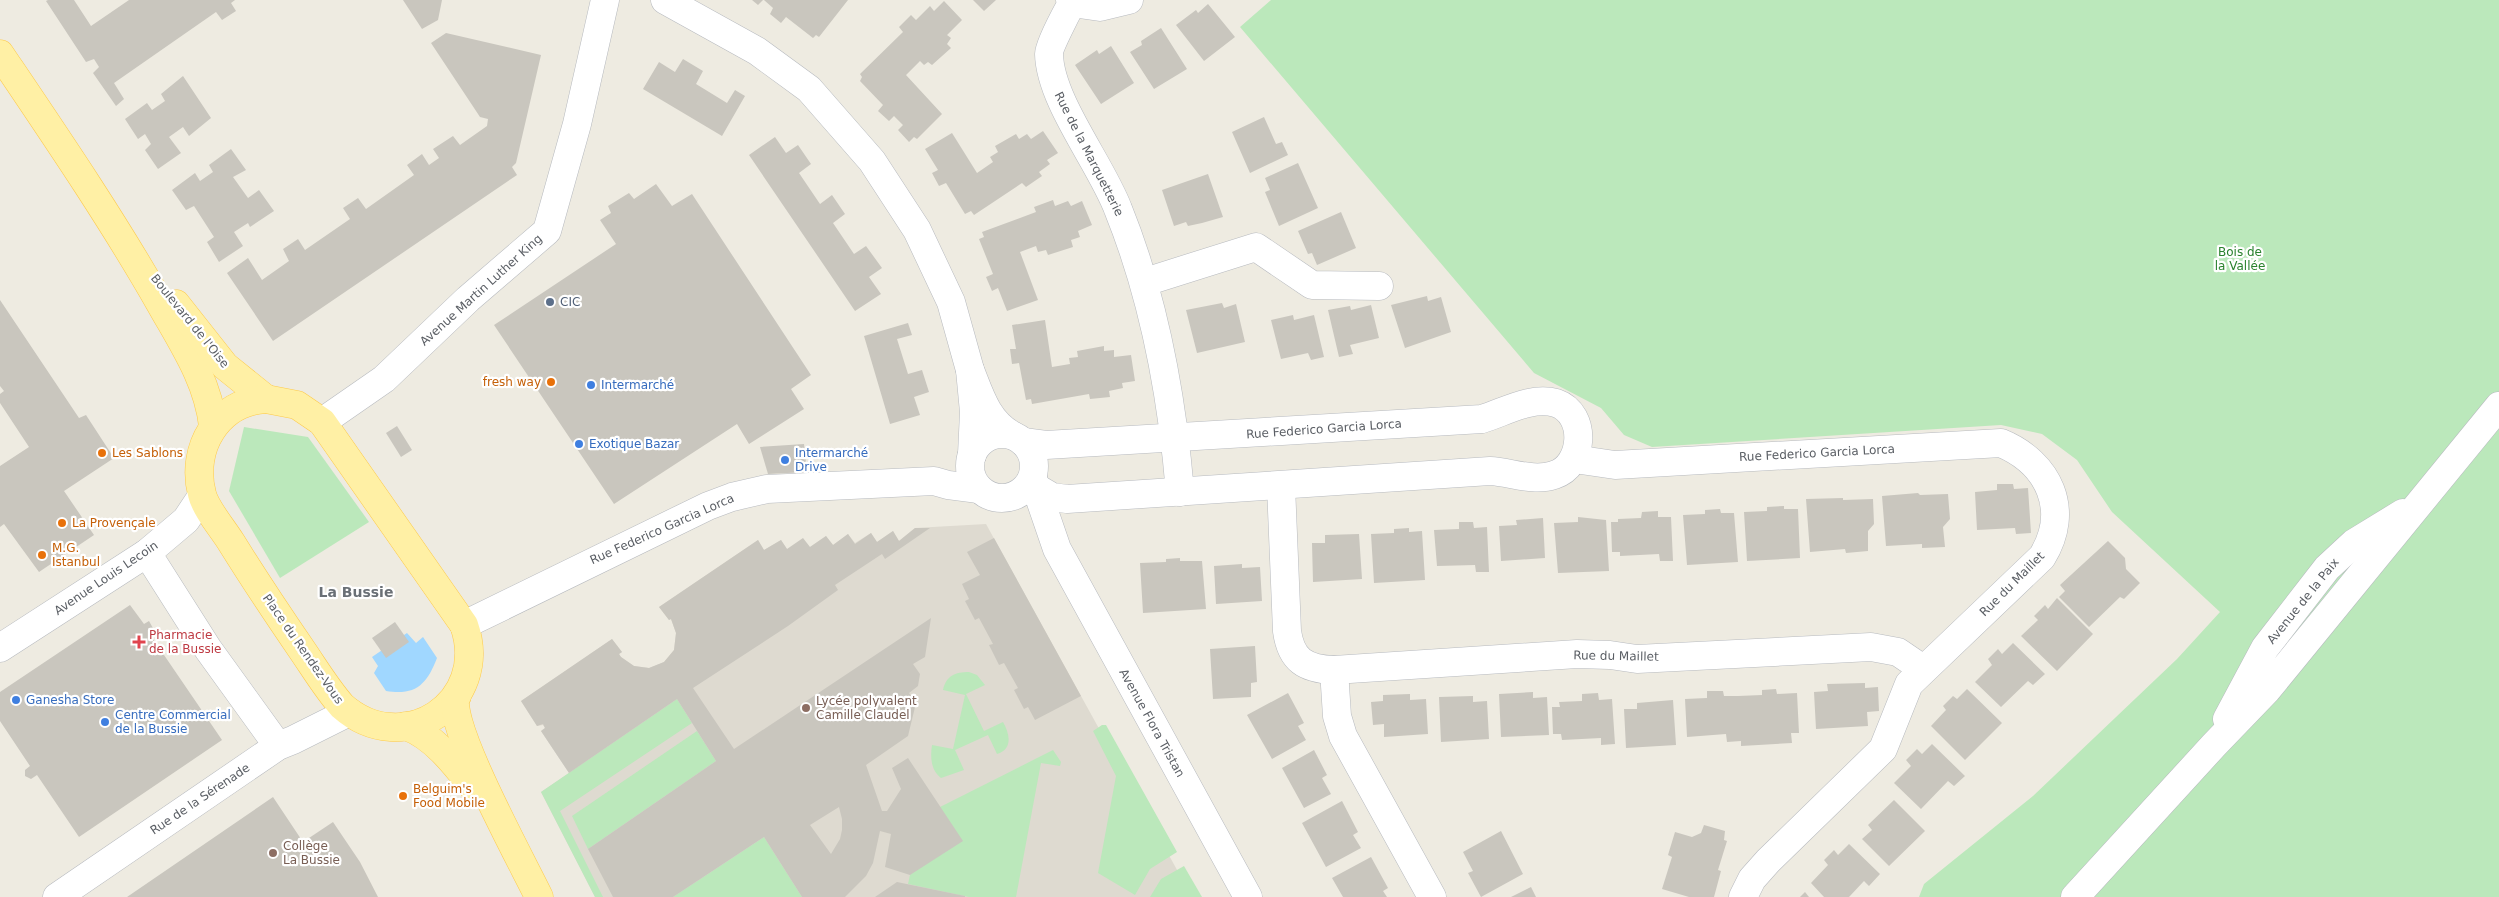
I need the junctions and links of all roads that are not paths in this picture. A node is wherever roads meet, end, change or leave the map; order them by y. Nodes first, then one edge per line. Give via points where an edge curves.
1 (605, 0) edge
2 (665, 0) edge
3 (1129, 0) edge
4 (1071, 1) edge
5 (0, 54) edge
6 (121, 234) junction
7 (1145, 282) junction
8 (1378, 286) dead end
9 (970, 370) junction
10 (266, 399) junction
11 (2499, 406) edge
12 (322, 422) junction
13 (213, 426) junction
14 (1176, 438) junction
15 (1017, 439) junction
16 (971, 457) junction
17 (1574, 459) junction
18 (934, 481) junction
19 (2046, 481) joint
20 (1033, 483) junction
21 (1281, 486) junction
22 (979, 489) junction
23 (1180, 492) junction
24 (202, 496) junction
25 (1006, 498) junction
26 (1067, 499) junction
27 (1055, 544) junction
28 (147, 553) junction
29 (464, 625) junction
30 (0, 648) edge
31 (1924, 669) junction
32 (1334, 670) junction
33 (457, 696) junction
34 (349, 712) junction
35 (406, 726) junction
36 (278, 746) junction
37 (499, 820) junction
38 (57, 897) edge
39 (539, 897) edge
40 (1248, 897) edge
41 (1432, 897) edge
42 (1742, 897) edge
43 (2075, 897) edge

1 - 12 street, Avenue Martin Luther King via 577,124 547,231 468,299 384,379
2 - 9 street via 757,51 809,89 872,161 917,230 951,302
3 - 4 street via 1100,7
4 - 7 street, Rue de la Marquetterie via 1048,53 1056,89 1118,207
5 - 6 main road, Boulevard de l'Oise
6 - 10 main road, Boulevard de l'Oise via 226,366
6 - 13 main road, Boulevard de l'Oise via 195,365 207,392
7 - 8 street via 1256,247 1312,286
7 - 14 street, Rue de la Marquetterie
9 - 15 street via 989,415 1000,429
9 - 16 street via 974,412
10 - 12 main road, Place du Rendez-Vous via 297,405
10 - 13 main road, Place du Rendez-Vous via 238,406
11 - 43 street via 2267,690
12 - 29 main road, Place du Rendez-Vous
13 - 24 main road, Place du Rendez-Vous via 200,457
14 - 15 street, Rue Federico Garcia Lorca via 1046,445
14 - 17 street, Rue Federico Garcia Lorca via 1482,419 1528,403 1546,402 1564,408 1576,423 1579,437
14 - 23 street, Rue de la Marquetterie
15 - 16 street via 999,434 986,438 976,446
15 - 20 street via 1033,458
16 - 18 street, Rue Federico Garcia Lorca via 958,470
16 - 22 street via 972,478
17 - 19 street, Rue Federico Garcia Lorca via 1615,465 2001,443 2031,461
17 - 21 street via 1562,472 1541,478 1490,471
18 - 22 street, Rue Federico Garcia Lorca
18 - 29 street, Rue Federico Garcia Lorca via 767,489 732,496 593,560
19 - 31 street, Rue du Maillet via 2054,495 2056,509 2055,527 2042,557
20 - 25 street via 1021,493
20 - 26 street via 1052,498
20 - 27 street
21 - 23 street
21 - 32 street, Rue du Maillet via 1288,641 1299,660 1308,666
22 - 25 street via 990,496
23 - 26 street
24 - 28 street, Avenue Louis Lecoin via 186,520
24 - 34 main road, Place du Rendez-Vous via 272,607 332,695
25 - 27 street via 1034,520
26 - 27 street via 1058,513
27 - 40 street, Avenue Flora Tristan
28 - 30 street, Avenue Louis Lecoin
28 - 36 street via 208,649
29 - 33 main road, Place du Rendez-Vous via 469,667
31 - 32 street, Rue du Maillet via 1898,652 1871,648 1637,658 1577,654
31 - 42 street, Rue du Maillet via 1909,684 1883,749 1768,861
32 - 41 street via 1341,731
33 - 35 main road, Place du Rendez-Vous via 434,716 414,726
33 - 37 main road via 454,705 462,735
34 - 35 main road, Place du Rendez-Vous via 376,725
34 - 36 street, Rue de la Sérenade
35 - 37 main road via 437,747
36 - 38 street, Rue de la Sérenade
37 - 39 main road

